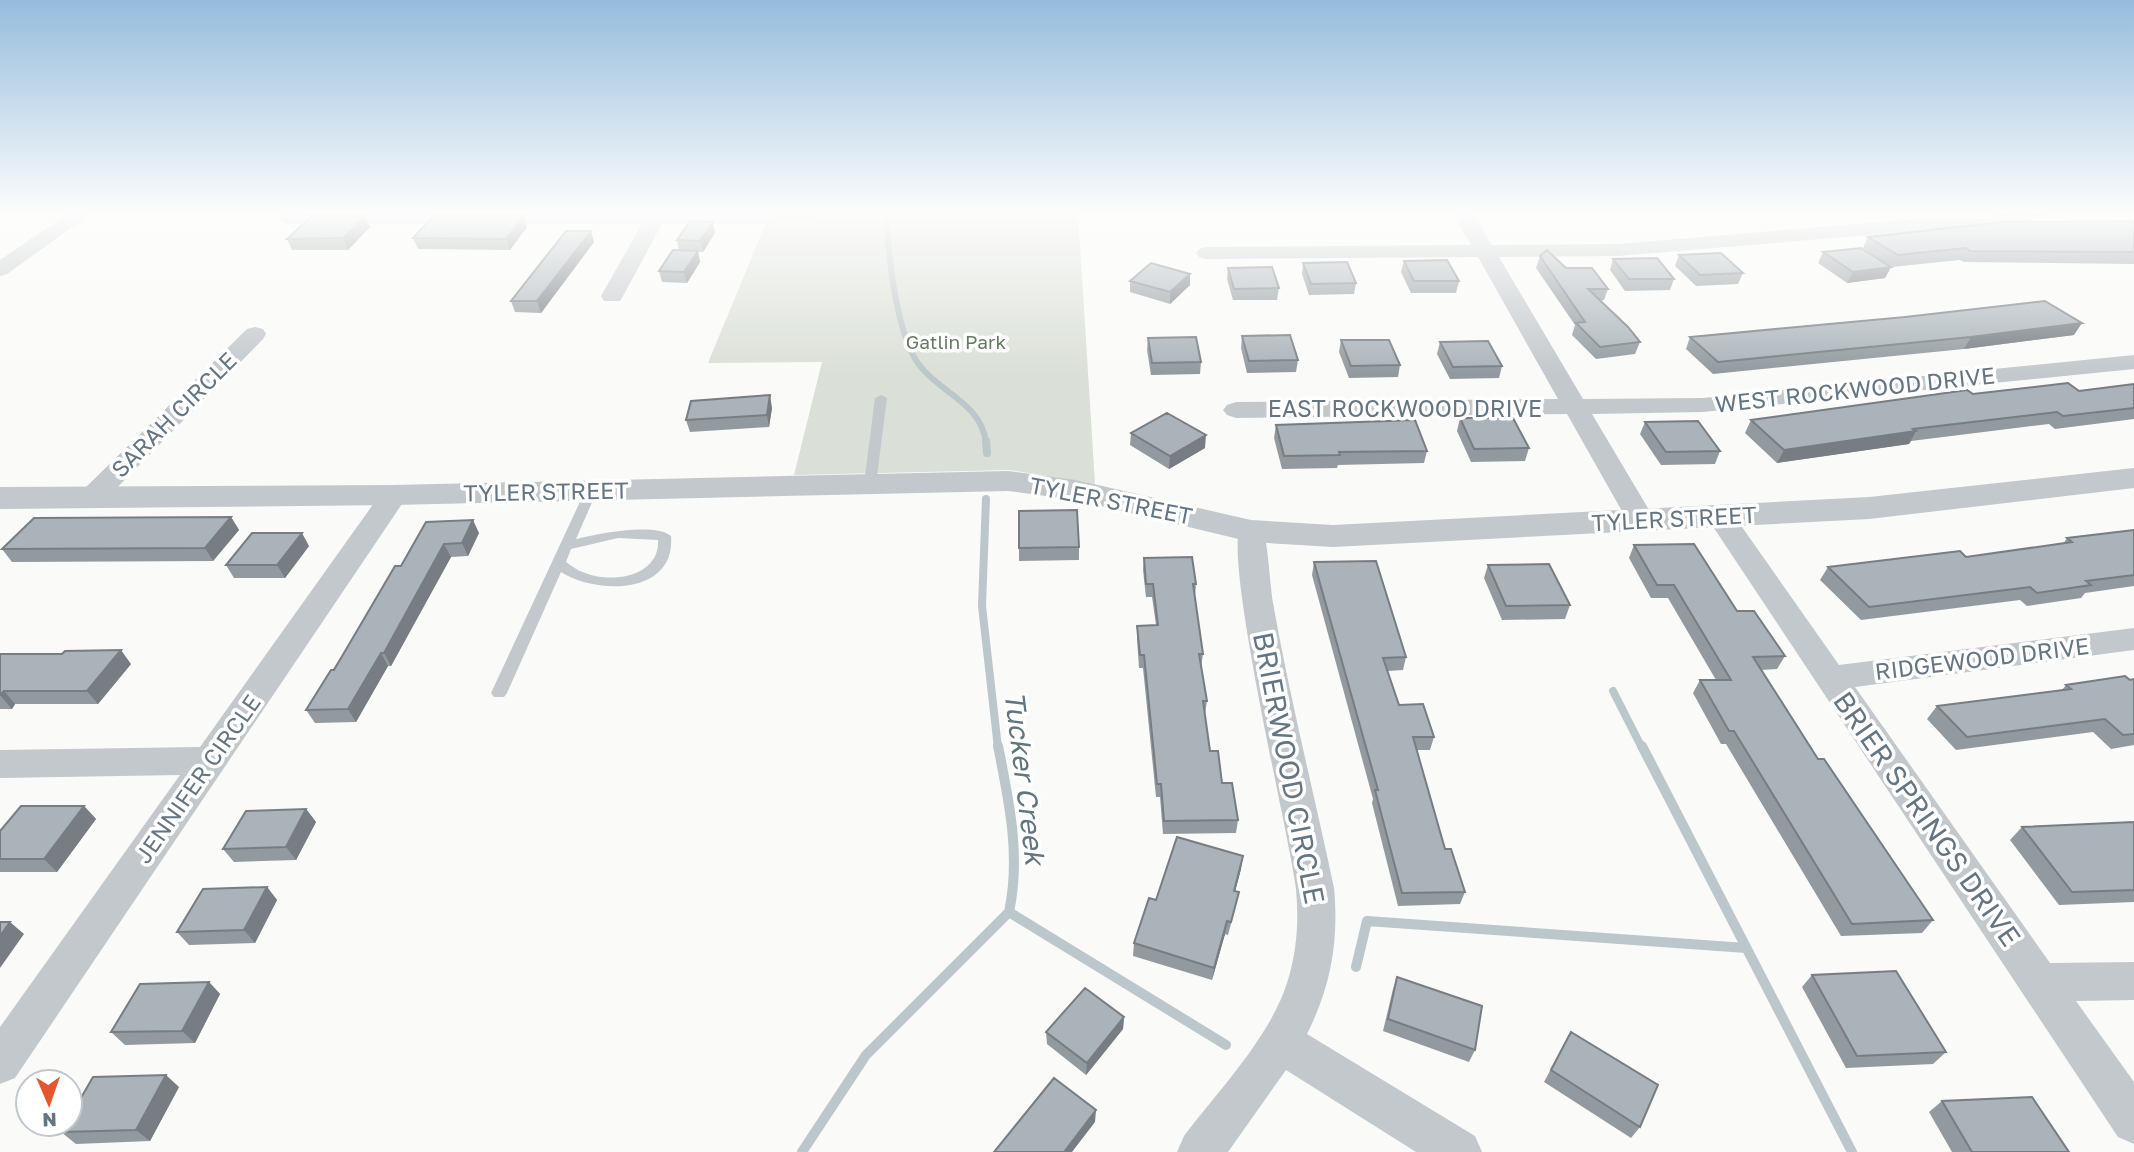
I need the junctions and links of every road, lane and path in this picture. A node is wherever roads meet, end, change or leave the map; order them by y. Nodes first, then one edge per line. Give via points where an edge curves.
1 (627, 267) edge
2 (1494, 267) edge
3 (611, 296) dead end
4 (255, 334) dead end
5 (2134, 362) edge
6 (881, 398) dead end
7 (1575, 408) junction
8 (1236, 410) dead end
9 (2134, 478) edge
10 (870, 484) junction
11 (591, 491) junction
12 (394, 495) junction
13 (92, 497) junction
14 (0, 498) edge
15 (1720, 516) junction
16 (1641, 520) junction
17 (1251, 531) junction
18 (569, 545) junction
19 (559, 564) junction
20 (2134, 639) edge
21 (1830, 678) junction
22 (499, 693) dead end
23 (211, 761) junction
24 (0, 764) edge
25 (2134, 981) edge
26 (2039, 982) junction
27 (1280, 1041) junction
28 (0, 1063) edge
29 (2134, 1121) edge
30 (1200, 1152) edge
31 (1459, 1152) edge

1 - 3 street
2 - 7 street
4 - 13 street, SARAH CIRCLE
5 - 7 street, WEST ROCKWOOD DRIVE via 1716,404
6 - 10 lane
7 - 8 street, EAST ROCKWOOD DRIVE
7 - 16 street
9 - 15 street, TYLER STREET via 1919,503
10 - 11 street, TYLER STREET
10 - 17 street, TYLER STREET via 1008,481 1076,490
11 - 12 street, TYLER STREET
11 - 18 lane
12 - 13 street, TYLER STREET
12 - 23 street, JENNIFER CIRCLE
13 - 14 street, TYLER STREET
15 - 16 street, TYLER STREET
15 - 21 street, BRIER SPRINGS DRIVE
16 - 17 street, TYLER STREET via 1333,536
17 - 27 street, BRIERWOOD CIRCLE via 1258,604 1318,922 1314,960 1302,1000
18 - 19 lane
18 - 19 lane via 618,534 664,536 668,550 662,564 648,575 614,582 583,578
19 - 22 lane
20 - 21 street, RIDGEWOOD DRIVE
21 - 26 street, BRIER SPRINGS DRIVE
23 - 24 street
23 - 28 street, JENNIFER CIRCLE
25 - 26 street
26 - 29 street, BRIER SPRINGS DRIVE
27 - 30 street, BRIERWOOD CIRCLE
27 - 31 street

